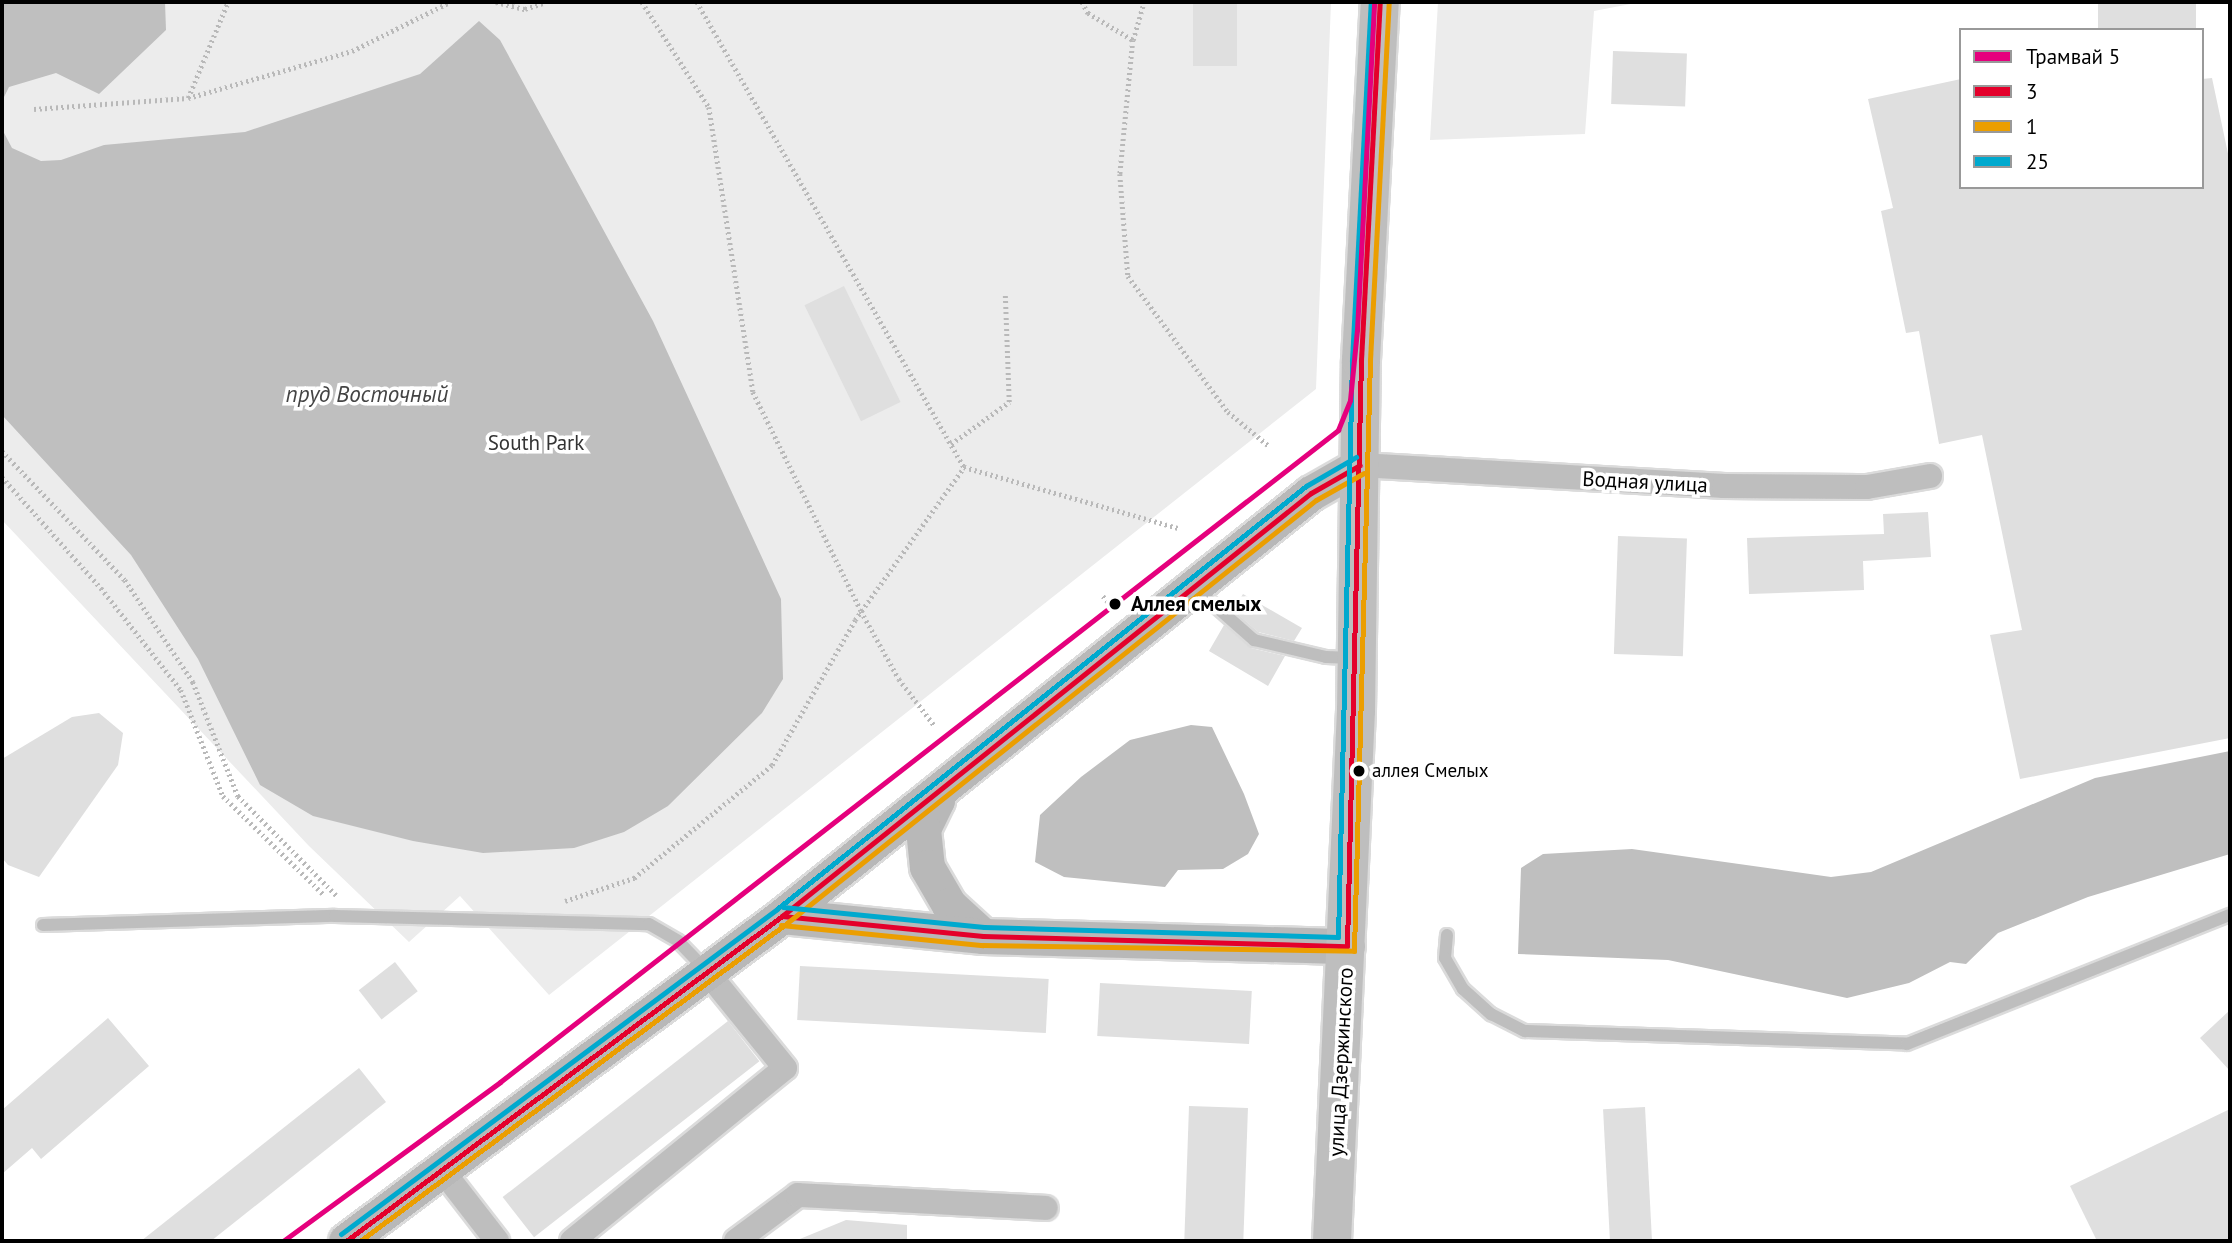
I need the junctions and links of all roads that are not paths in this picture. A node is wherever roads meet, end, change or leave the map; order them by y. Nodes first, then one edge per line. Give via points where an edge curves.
1 (1380, 2) edge
2 (1360, 465) junction
3 (1930, 476) dead end
4 (1195, 588) junction
5 (1353, 658) junction
6 (933, 797) junction
7 (2230, 915) edge
8 (782, 916) junction
9 (43, 925) dead end
10 (1447, 935) dead end
11 (983, 936) junction
12 (1347, 946) junction
13 (707, 972) junction
14 (442, 1170) junction
15 (1046, 1208) dead end
16 (346, 1241) edge
17 (497, 1241) edge
18 (572, 1241) edge
19 (736, 1241) edge
20 (1332, 1241) edge

1 - 2 main road, улица Дзержинского
2 - 3 street, Водная улица via 1724,486 1867,487
2 - 4 main road via 1311,493
2 - 5 main road, улица Дзержинского
4 - 5 lane via 1254,640 1326,657
4 - 6 main road
5 - 12 main road, улица Дзержинского via 1356,711
6 - 8 main road
6 - 11 main road via 937,800 923,829 927,867 948,905
7 - 10 lane via 1908,1044 1525,1031 1491,1013 1462,989 1445,958
8 - 11 main road
8 - 13 main road
9 - 13 lane via 335,916 649,924 678,941
11 - 12 main road
12 - 20 main road, улица Дзержинского
13 - 14 main road
13 - 18 street via 785,1068
14 - 16 main road
14 - 17 street
15 - 19 street via 798,1195

